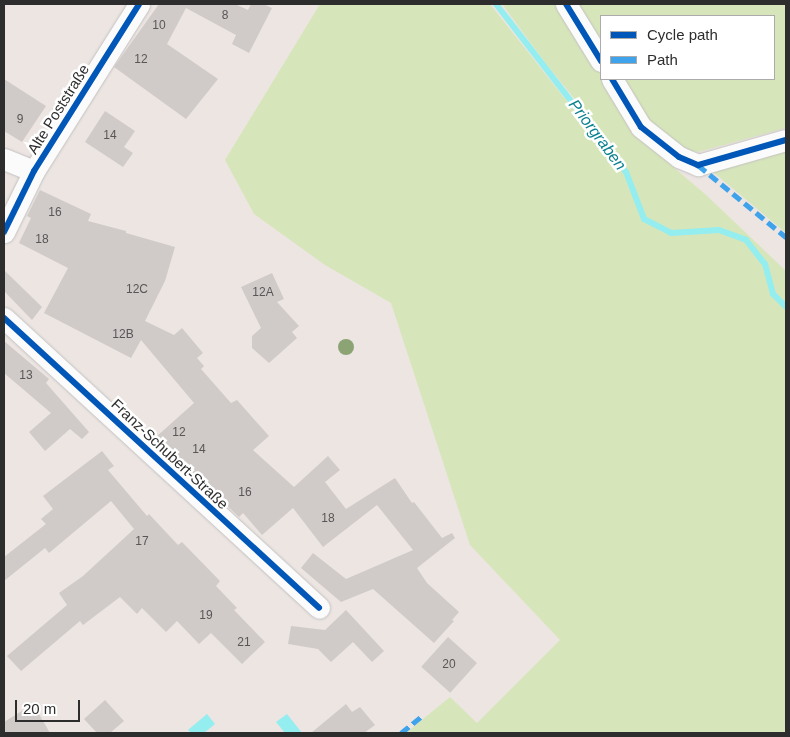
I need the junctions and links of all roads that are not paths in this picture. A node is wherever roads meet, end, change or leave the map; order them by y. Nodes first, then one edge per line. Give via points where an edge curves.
1 (139, 4) edge
2 (566, 4) edge
3 (600, 59) edge
4 (613, 80) edge
5 (786, 140) edge
6 (4, 159) edge
7 (34, 171) junction
8 (4, 232) edge
9 (4, 318) edge
10 (319, 608) dead end

1 - 7 street, Alte Poststraße
2 - 3 street
4 - 5 street via 641,127 679,157 698,165
6 - 7 street
7 - 8 street, Alte Poststraße
9 - 10 street, Franz-Schubert-Straße

